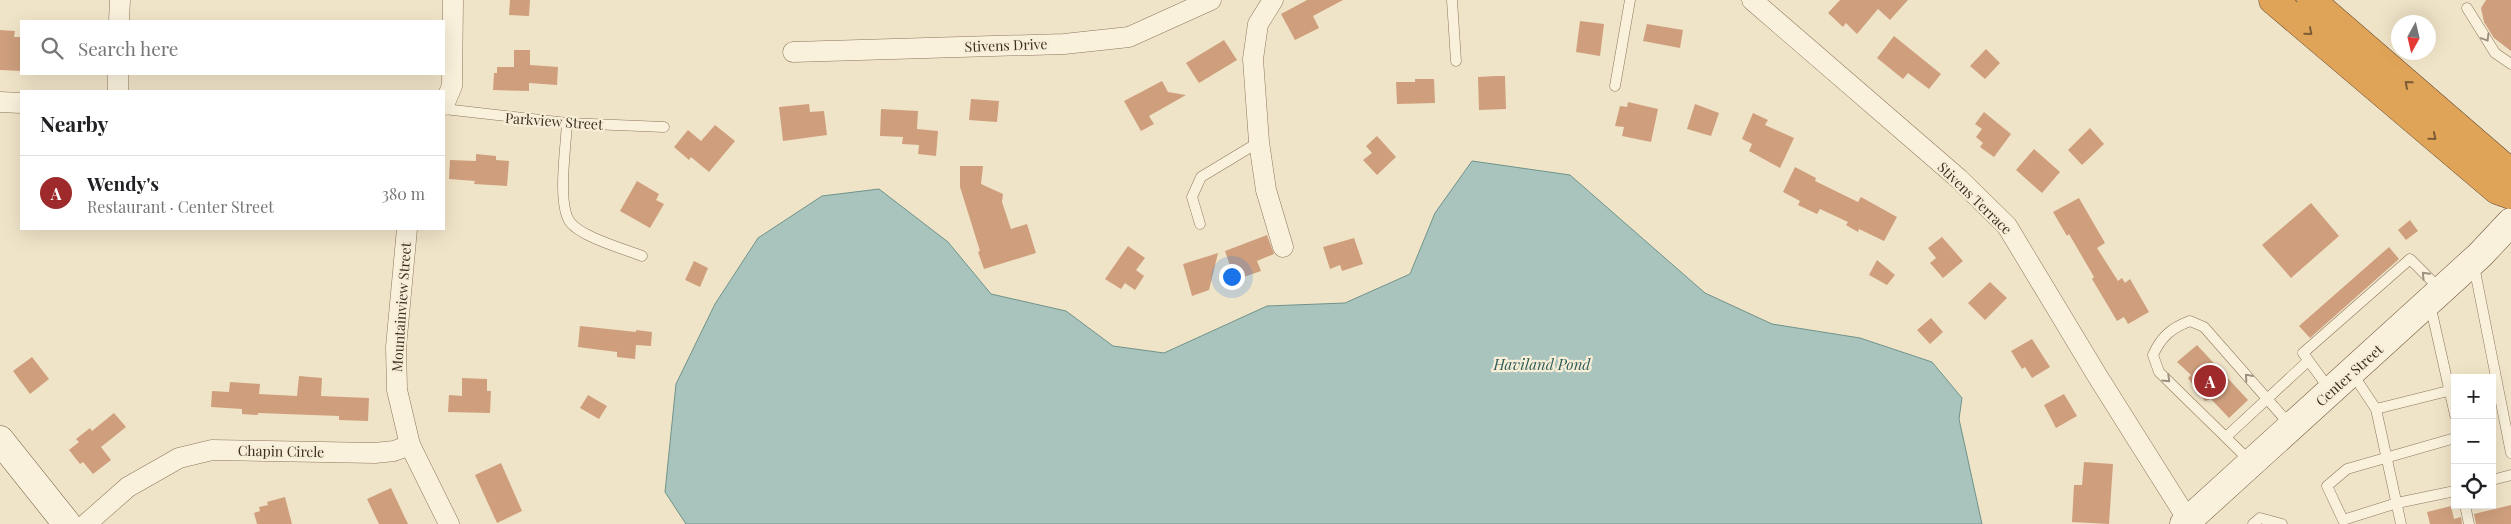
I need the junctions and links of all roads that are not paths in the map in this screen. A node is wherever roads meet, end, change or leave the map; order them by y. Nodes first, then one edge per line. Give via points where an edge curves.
1 (120, 0) edge
2 (453, 0) edge
3 (1210, 0) edge
4 (1273, 0) edge
5 (1452, 0) edge
6 (1630, 0) edge
7 (1752, 0) edge
8 (2272, 0) edge
9 (2311, 0) edge
10 (2467, 8) dead end
11 (119, 20) edge
12 (793, 52) dead end
13 (1456, 61) dead end
14 (2511, 64) edge
15 (118, 75) edge
16 (1615, 86) dead end
17 (118, 90) edge
18 (0, 102) edge
19 (445, 102) edge
20 (20, 103) edge
21 (445, 109) edge
22 (567, 123) junction
23 (664, 127) dead end
24 (1259, 142) junction
25 (2511, 173) edge
26 (2511, 195) edge
27 (2511, 222) edge
28 (1200, 224) dead end
29 (407, 230) edge
30 (1282, 247) dead end
31 (642, 256) dead end
32 (2473, 261) junction
33 (2436, 296) junction
34 (2308, 361) junction
35 (2351, 372) junction
36 (2331, 391) junction
37 (2448, 391) junction
38 (2268, 399) junction
39 (2451, 401) edge
40 (2376, 409) junction
41 (2292, 426) junction
42 (2226, 437) junction
43 (2451, 439) edge
44 (410, 445) junction
45 (3, 451) edge
46 (2511, 454) edge
47 (2387, 457) junction
48 (2251, 463) junction
49 (2511, 475) edge
50 (2496, 479) edge
51 (2451, 492) edge
52 (2397, 503) junction
53 (2466, 509) edge
54 (2186, 522) edge
55 (67, 524) edge
56 (86, 524) edge
57 (450, 524) edge
58 (2252, 524) edge
59 (2282, 524) edge
60 (2402, 524) edge
61 (2469, 524) edge

1 - 11 street
2 - 19 street via 452,86
3 - 12 street, Stivens Drive via 1129,37 1064,44
4 - 24 street via 1258,24 1253,59
5 - 13 lane
6 - 16 lane
7 - 54 street, Stivens Terrace via 1958,178 2007,226
8 -> 26 highway via 2497,190
25 -> 9 highway
10 -> 14 lane via 2495,53
15 - 17 street
18 - 20 street
21 - 22 lane, Parkview Street
22 - 23 lane, Parkview Street
22 - 31 lane via 564,196 570,223 587,234
24 - 28 lane via 1201,177 1192,197
24 - 30 street via 1266,190
27 - 32 main road, Center Street
29 - 44 street, Mountainview Street via 396,347 397,390
32 - 33 main road, Center Street
32 - 46 lane
33 -> 34 lane via 2410,260 2303,353
33 - 35 main road, Center Street
33 - 37 lane
34 - 36 lane
34 - 38 lane
35 - 36 main road, Center Street
35 - 40 lane
36 - 41 main road, Center Street
37 - 39 lane
37 - 40 lane
38 - 41 lane
38 - 42 lane
38 -> 42 lane via 2204,327 2190,321 2174,327 2158,342 2153,355 2159,372
40 - 47 lane
41 - 48 main road, Center Street
42 - 48 lane
43 - 47 lane
44 - 56 street, Chapin Circle via 375,453 212,450 179,458 128,487
44 - 57 street
45 - 55 main road
47 - 52 lane
47 - 52 lane via 2347,469 2327,486 2343,520
48 - 54 main road, Center Street
49 - 50 lane
51 - 52 lane
52 - 60 lane
53 - 61 lane
58 - 59 lane via 2260,518

